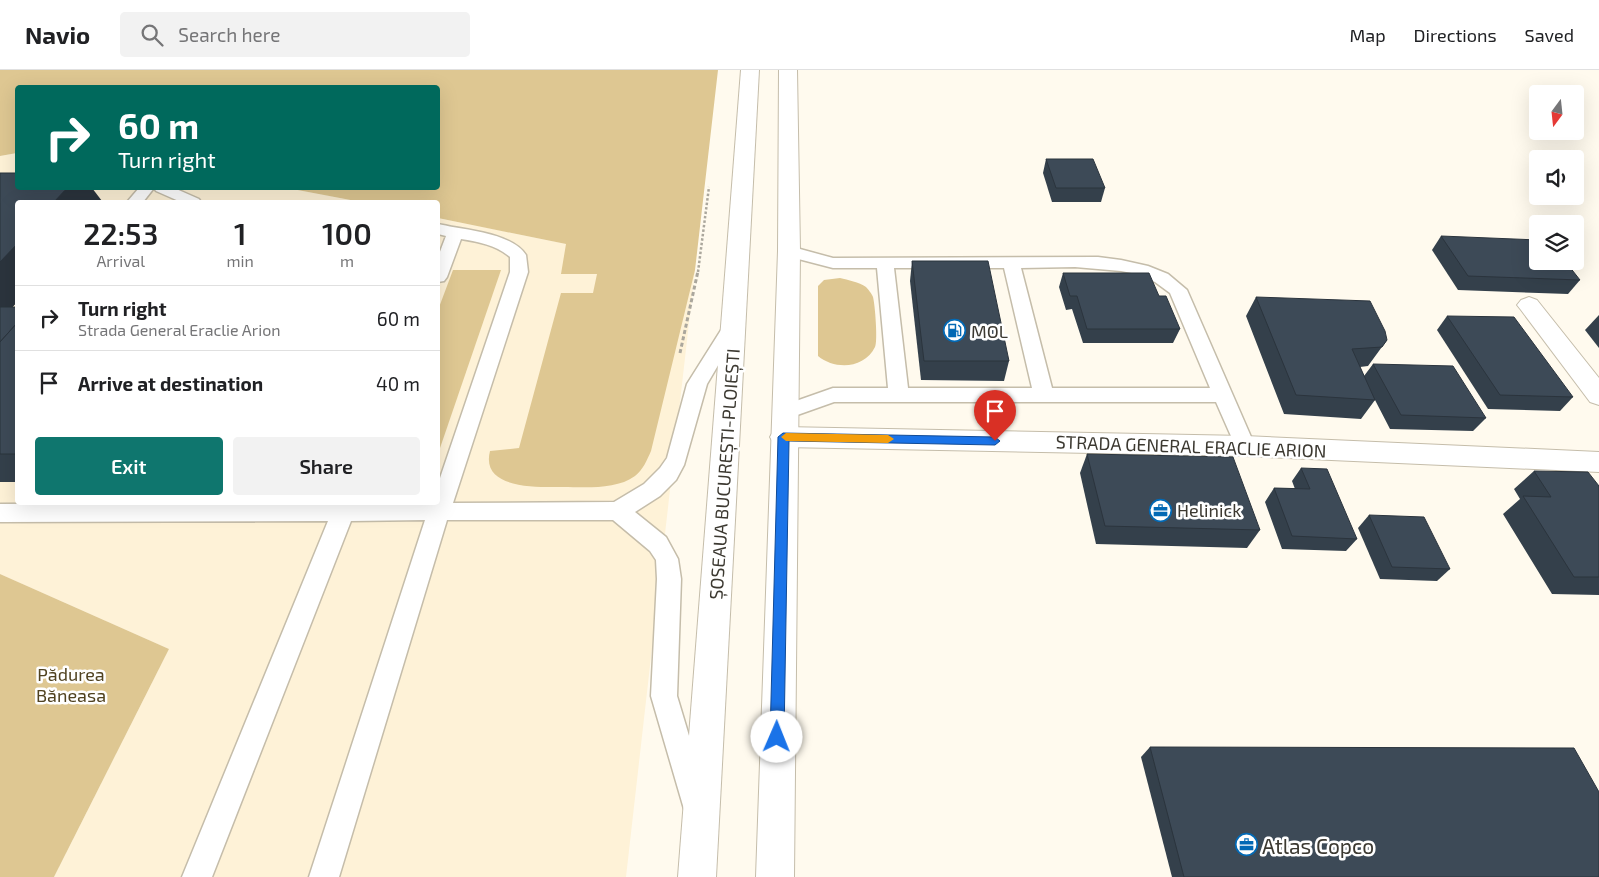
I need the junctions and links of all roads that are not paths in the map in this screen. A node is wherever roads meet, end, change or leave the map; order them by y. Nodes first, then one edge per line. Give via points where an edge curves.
1 (750, 70) edge
2 (788, 70) edge
3 (145, 190) edge
4 (166, 190) edge
5 (136, 200) edge
6 (189, 200) edge
7 (446, 231) edge
8 (789, 251) junction
9 (885, 263) junction
10 (1010, 263) junction
11 (440, 266) edge
12 (1529, 305) dead end
13 (734, 322) junction
14 (898, 395) junction
15 (1044, 395) junction
16 (1223, 395) junction
17 (1599, 396) edge
18 (785, 425) junction
19 (1245, 446) junction
20 (1599, 462) edge
21 (345, 507) edge
22 (618, 511) junction
23 (439, 512) junction
24 (0, 514) edge
25 (700, 820) junction
26 (197, 877) edge
27 (324, 877) edge
28 (696, 877) edge
29 (775, 877) edge

1 - 13 main road, ȘOSEAUA BUCUREȘTI-PLOIEȘTI
2 - 8 main road
3 - 5 lane
4 - 6 lane
7 - 11 lane
7 - 23 lane via 512,249 518,255 519,272
8 - 9 lane via 834,264
8 - 18 main road
9 - 10 lane
9 - 14 lane
10 - 15 lane
10 - 16 lane via 1106,263 1157,276 1171,284 1178,290
12 - 17 main road
13 - 22 lane via 697,384 677,459 668,474 652,490
13 - 25 main road, ȘOSEAUA BUCUREȘTI-PLOIEȘTI
14 - 15 lane
14 - 18 lane via 833,395
15 - 16 lane
16 - 19 lane
18 - 19 main road, STRADA GENERAL ERACLIE ARION
18 - 29 main road
19 - 20 main road, STRADA GENERAL ERACLIE ARION
21 - 23 lane
21 - 24 lane
21 - 26 lane
22 - 23 lane
22 - 25 lane via 658,544 667,559 664,696
23 - 27 lane
25 - 28 main road, ȘOSEAUA BUCUREȘTI-PLOIEȘTI

